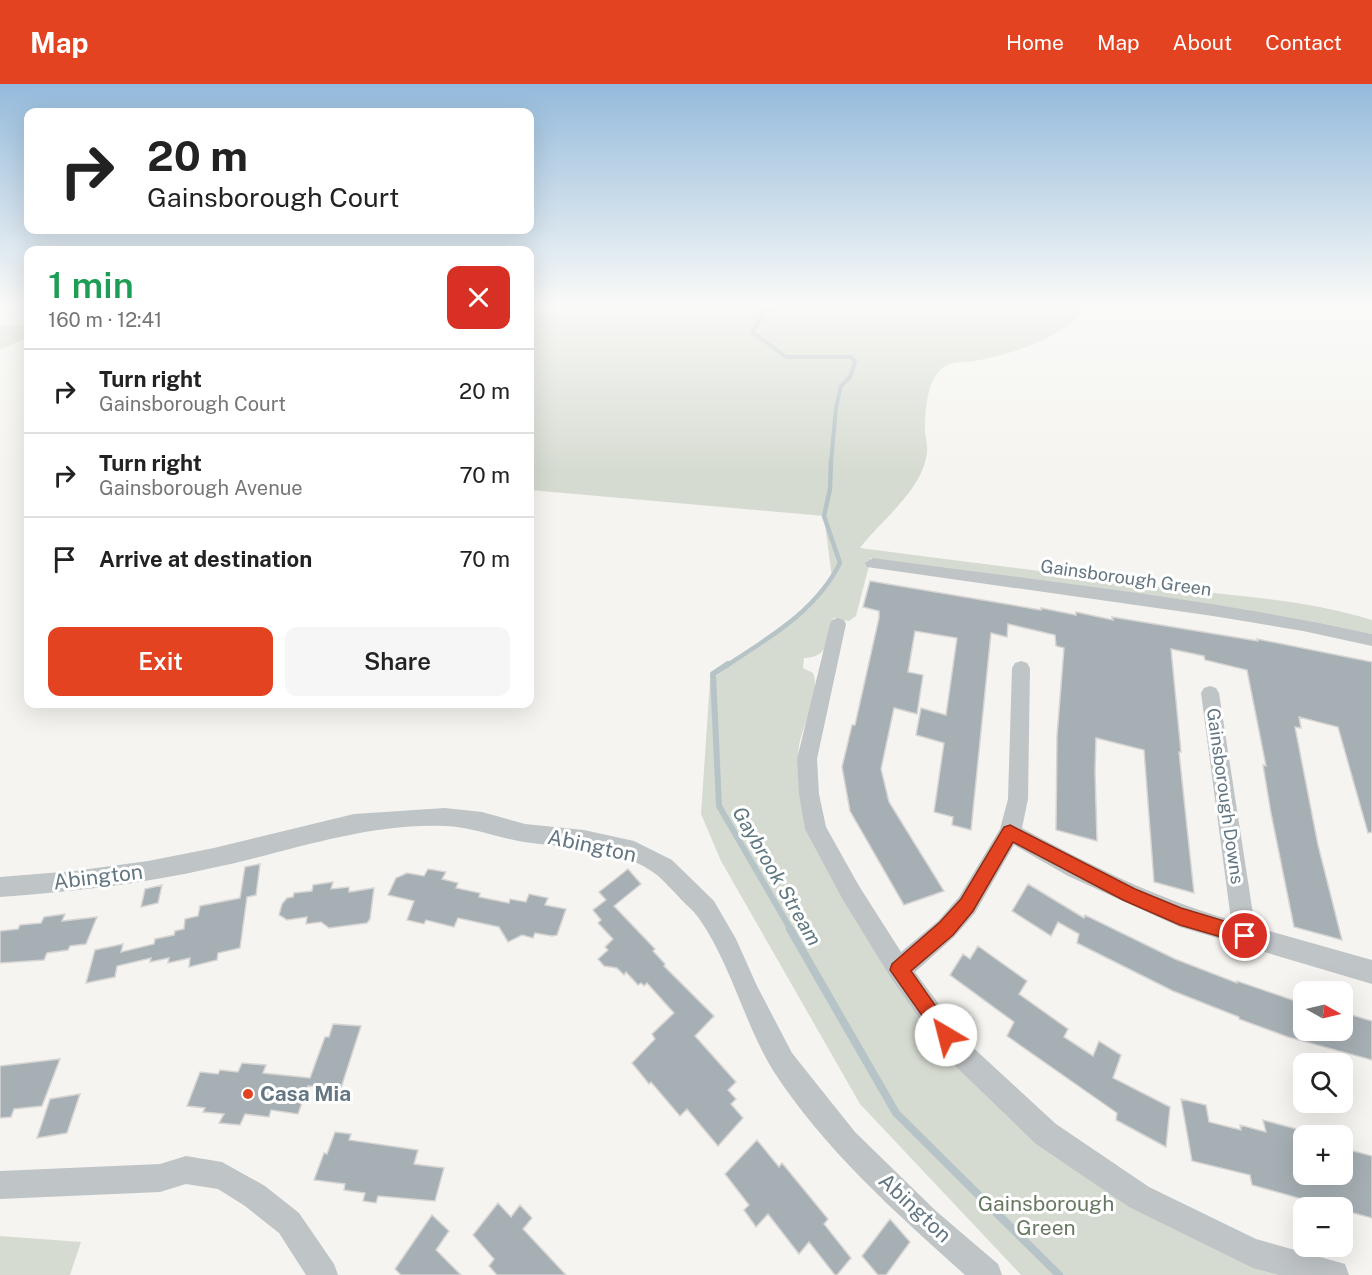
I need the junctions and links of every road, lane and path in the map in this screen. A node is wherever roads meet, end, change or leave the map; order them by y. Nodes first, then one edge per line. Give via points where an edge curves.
1 (873, 563) dead end
2 (838, 624) dead end
3 (1372, 640) edge
4 (1021, 668) dead end
5 (1210, 693) dead end
6 (1010, 832) junction
7 (0, 887) edge
8 (1245, 936) junction
9 (899, 970) junction
10 (1372, 972) edge
11 (0, 1185) edge
12 (323, 1275) edge
13 (987, 1275) edge
14 (1334, 1275) edge

1 - 3 street, Gainsborough Green via 1180,605
2 - 9 street via 807,759 809,794 816,829
4 - 6 street via 1017,799
5 - 8 street, Gainsborough Downs
6 - 8 street via 1129,894 1180,916
6 - 9 street via 967,905
7 - 13 street, Abington via 148,871 354,823 444,816 634,851 664,867 706,909 783,1062 845,1142
8 - 10 street
9 - 14 street via 958,1051 1046,1134 1139,1197 1253,1253
11 - 12 street via 160,1178 186,1170 222,1176 289,1223

